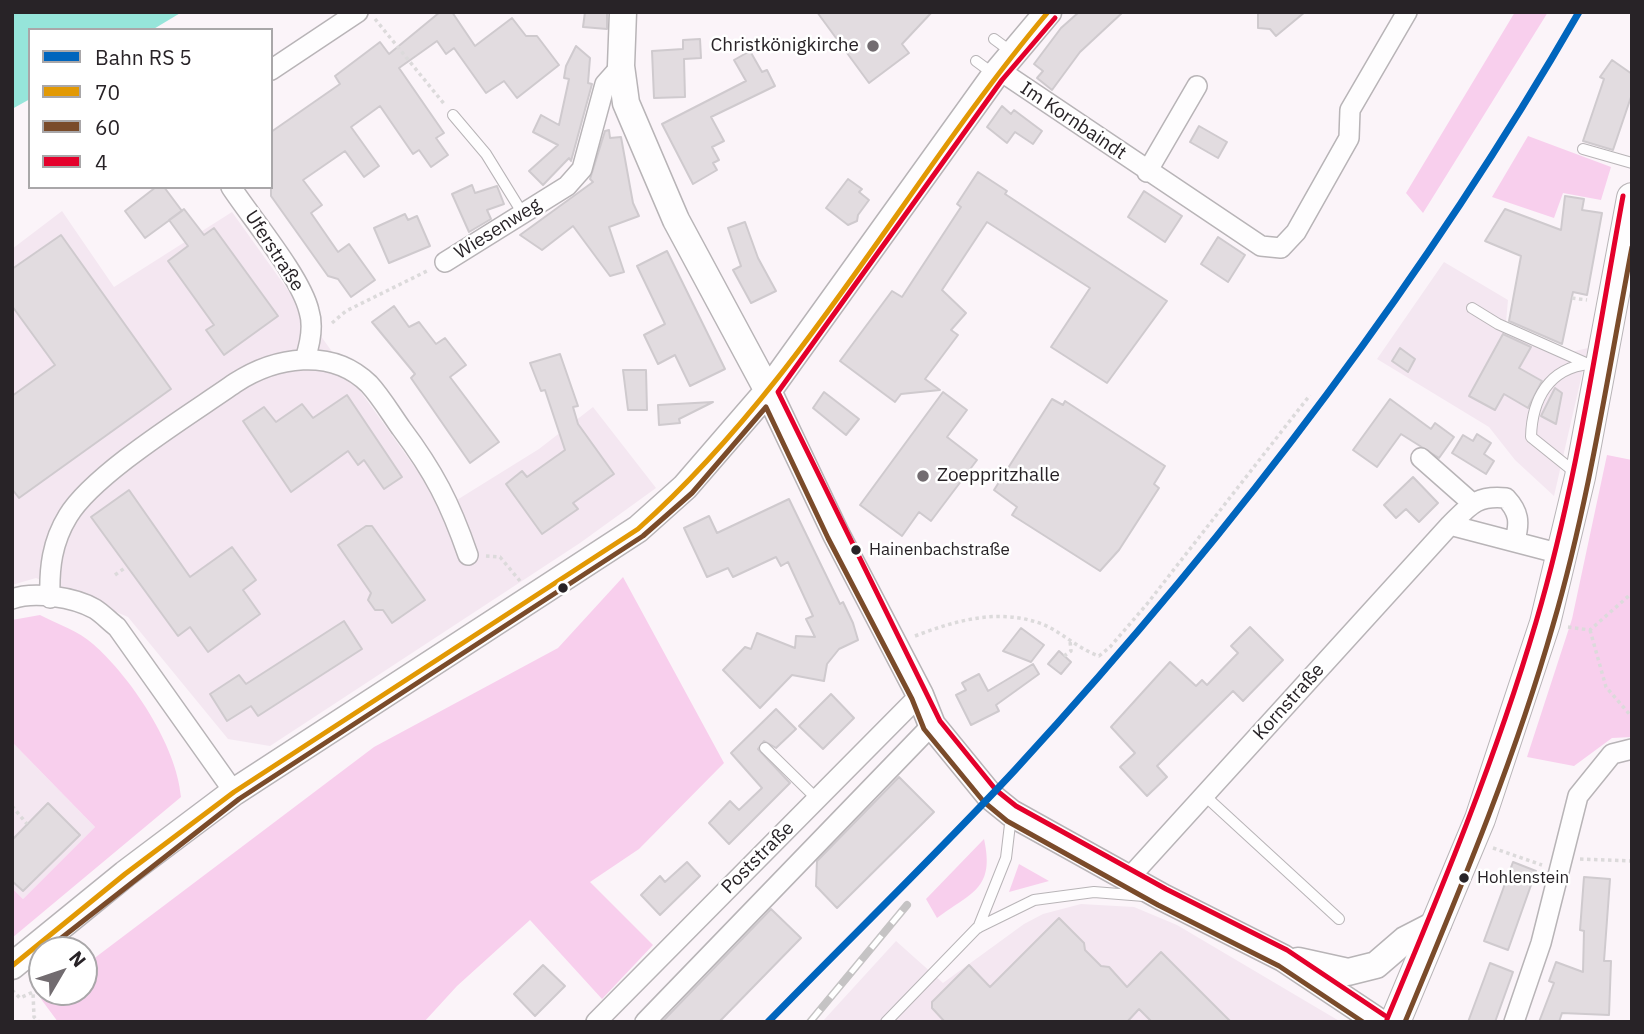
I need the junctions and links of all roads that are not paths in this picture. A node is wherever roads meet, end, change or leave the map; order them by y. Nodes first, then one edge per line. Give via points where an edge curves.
1 (358, 12) edge
2 (623, 12) edge
3 (1048, 12) edge
4 (1407, 12) edge
5 (995, 60) junction
6 (621, 66) junction
7 (273, 69) edge
8 (1197, 86) dead end
9 (453, 115) road end
10 (1583, 149) dead end
11 (1632, 163) edge
12 (1147, 172) junction
13 (232, 189) edge
14 (1632, 198) edge
15 (523, 214) junction
16 (445, 262) road end
17 (1472, 308) dead end
18 (305, 359) junction
19 (1595, 367) junction
20 (768, 391) junction
21 (1421, 458) dead end
22 (1580, 477) junction
23 (1472, 503) junction
24 (1450, 525) junction
25 (1515, 540) junction
26 (1561, 554) junction
27 (468, 555) road end
28 (50, 598) junction
29 (12, 599) edge
30 (920, 695) junction
31 (932, 725) junction
32 (765, 748) dead end
33 (1632, 749) edge
34 (234, 792) junction
35 (1205, 795) junction
36 (816, 799) junction
37 (1011, 813) junction
38 (1129, 878) junction
39 (1162, 897) junction
40 (1339, 919) dead end
41 (1438, 923) junction
42 (977, 928) junction
43 (1283, 958) junction
44 (12, 966) edge
45 (596, 1022) edge
46 (645, 1022) edge
47 (886, 1022) edge
48 (1379, 1022) edge
49 (1395, 1022) edge
50 (1514, 1022) edge

1 - 7 street
2 - 6 street
3 - 5 street
4 - 12 street, Im Kornbaindt via 1350,110 1349,138 1296,232 1282,248 1261,246
5 - 12 street, Im Kornbaindt
5 - 20 street
6 - 15 street, Wiesenweg via 605,84 582,169 567,186
6 - 20 street via 626,103 676,220
8 - 12 street, Im Kornbaindt
9 - 15 lane via 486,154
10 - 11 lane
13 - 18 street, Uferstraße via 303,293 310,313 311,340
14 - 19 main road
15 - 16 street, Wiesenweg
17 - 19 lane
18 - 27 street via 328,362 368,384 432,470
18 - 28 street via 256,369 97,482 68,515 56,543 49,568
19 - 22 main road
19 - 22 lane via 1573,366 1553,376 1532,413 1531,437
20 - 30 street
20 - 34 street via 685,487 638,529
21 - 23 street
22 - 26 main road
23 - 24 street, Kornstraße
23 - 25 street via 1488,496 1506,498 1516,509
24 - 25 street
24 - 35 street, Kornstraße
25 - 26 street
26 - 41 main road via 1545,623 1471,841
28 - 29 street via 22,595
28 - 34 street via 94,609 117,627
30 - 31 street
30 - 36 street, Poststraße
31 - 37 street via 990,796
31 - 46 street, Poststraße
32 - 36 lane
33 - 50 street via 1612,754 1578,796 1541,943
34 - 44 street
35 - 38 street, Kornstraße
35 - 40 lane
36 - 45 street, Poststraße
37 - 38 street
37 - 42 lane via 1006,858
38 - 39 street
39 - 42 lane via 1094,892 1034,900
39 - 43 street
41 - 43 street via 1405,940 1376,965 1348,972
41 - 49 main road
42 - 47 lane
43 - 48 street

